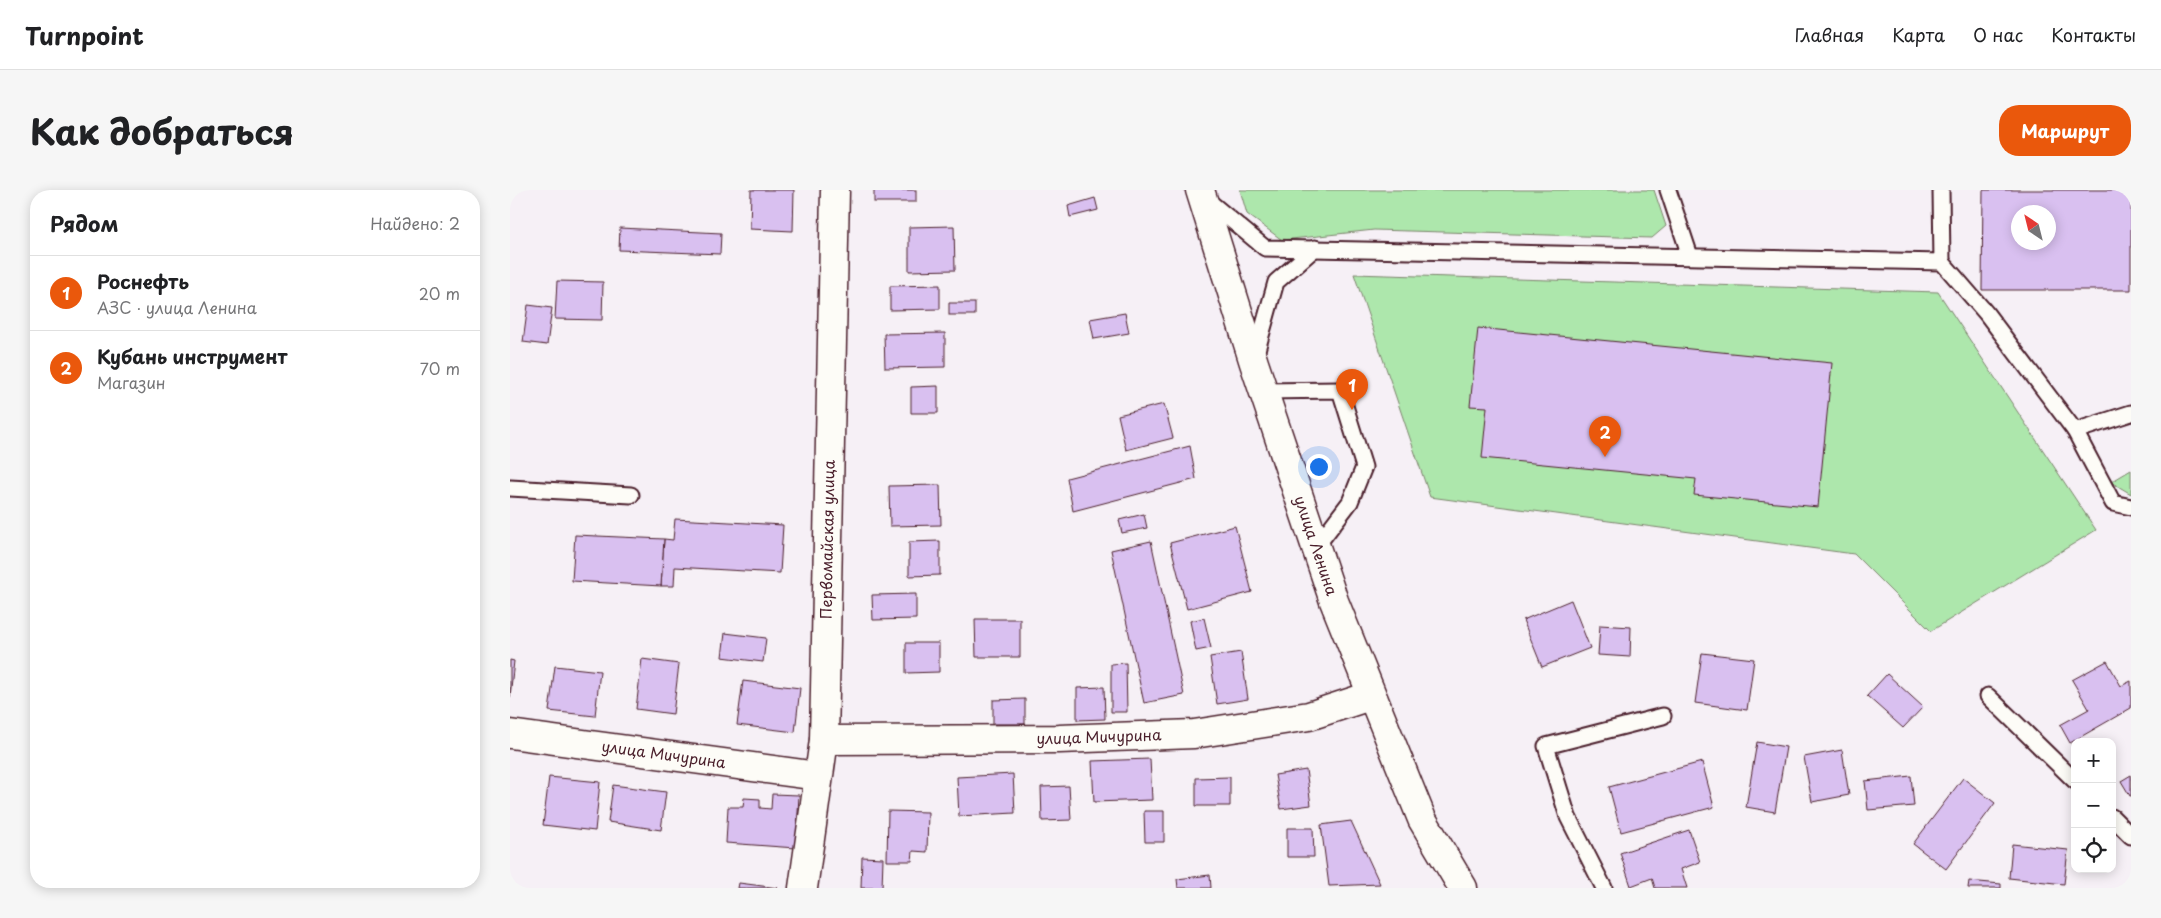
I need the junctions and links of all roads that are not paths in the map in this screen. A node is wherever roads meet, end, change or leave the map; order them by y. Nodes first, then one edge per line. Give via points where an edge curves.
1 (834, 190) edge
2 (1668, 190) edge
3 (1941, 190) edge
4 (1201, 193) edge
5 (1315, 248) junction
6 (1690, 256) junction
7 (1942, 262) junction
8 (1254, 363) junction
9 (1263, 391) junction
10 (2131, 413) edge
11 (2074, 431) junction
12 (510, 488) edge
13 (631, 495) dead end
14 (2131, 507) edge
15 (1315, 548) junction
16 (1370, 696) junction
17 (1988, 696) dead end
18 (1663, 716) dead end
19 (510, 734) edge
20 (824, 740) junction
21 (818, 776) junction
22 (2071, 776) edge
23 (2116, 821) edge
24 (2131, 836) edge
25 (803, 888) edge
26 (1463, 888) edge
27 (1604, 888) edge

1 - 20 main road, Первомайская улица
2 - 6 lane
3 - 7 lane
4 - 5 lane via 1265,248
4 - 8 main road, улица Ленина
5 - 6 lane
5 - 8 lane via 1276,282
6 - 7 lane
7 - 11 lane via 1986,313
8 - 9 main road, улица Ленина
9 - 15 main road, улица Ленина
9 - 15 lane via 1340,390 1364,466 1350,502
10 - 11 lane
11 - 14 lane via 2113,503
12 - 13 lane
15 - 16 main road, улица Ленина
16 - 20 main road, улица Мичурина via 1309,716 1194,734 1060,739
16 - 26 main road, улица Ленина via 1422,819
17 - 22 lane
18 - 27 lane via 1546,746 1568,818
19 - 21 main road, улица Мичурина
20 - 21 main road, Первомайская улица
21 - 25 main road, Первомайская улица
23 - 24 lane

